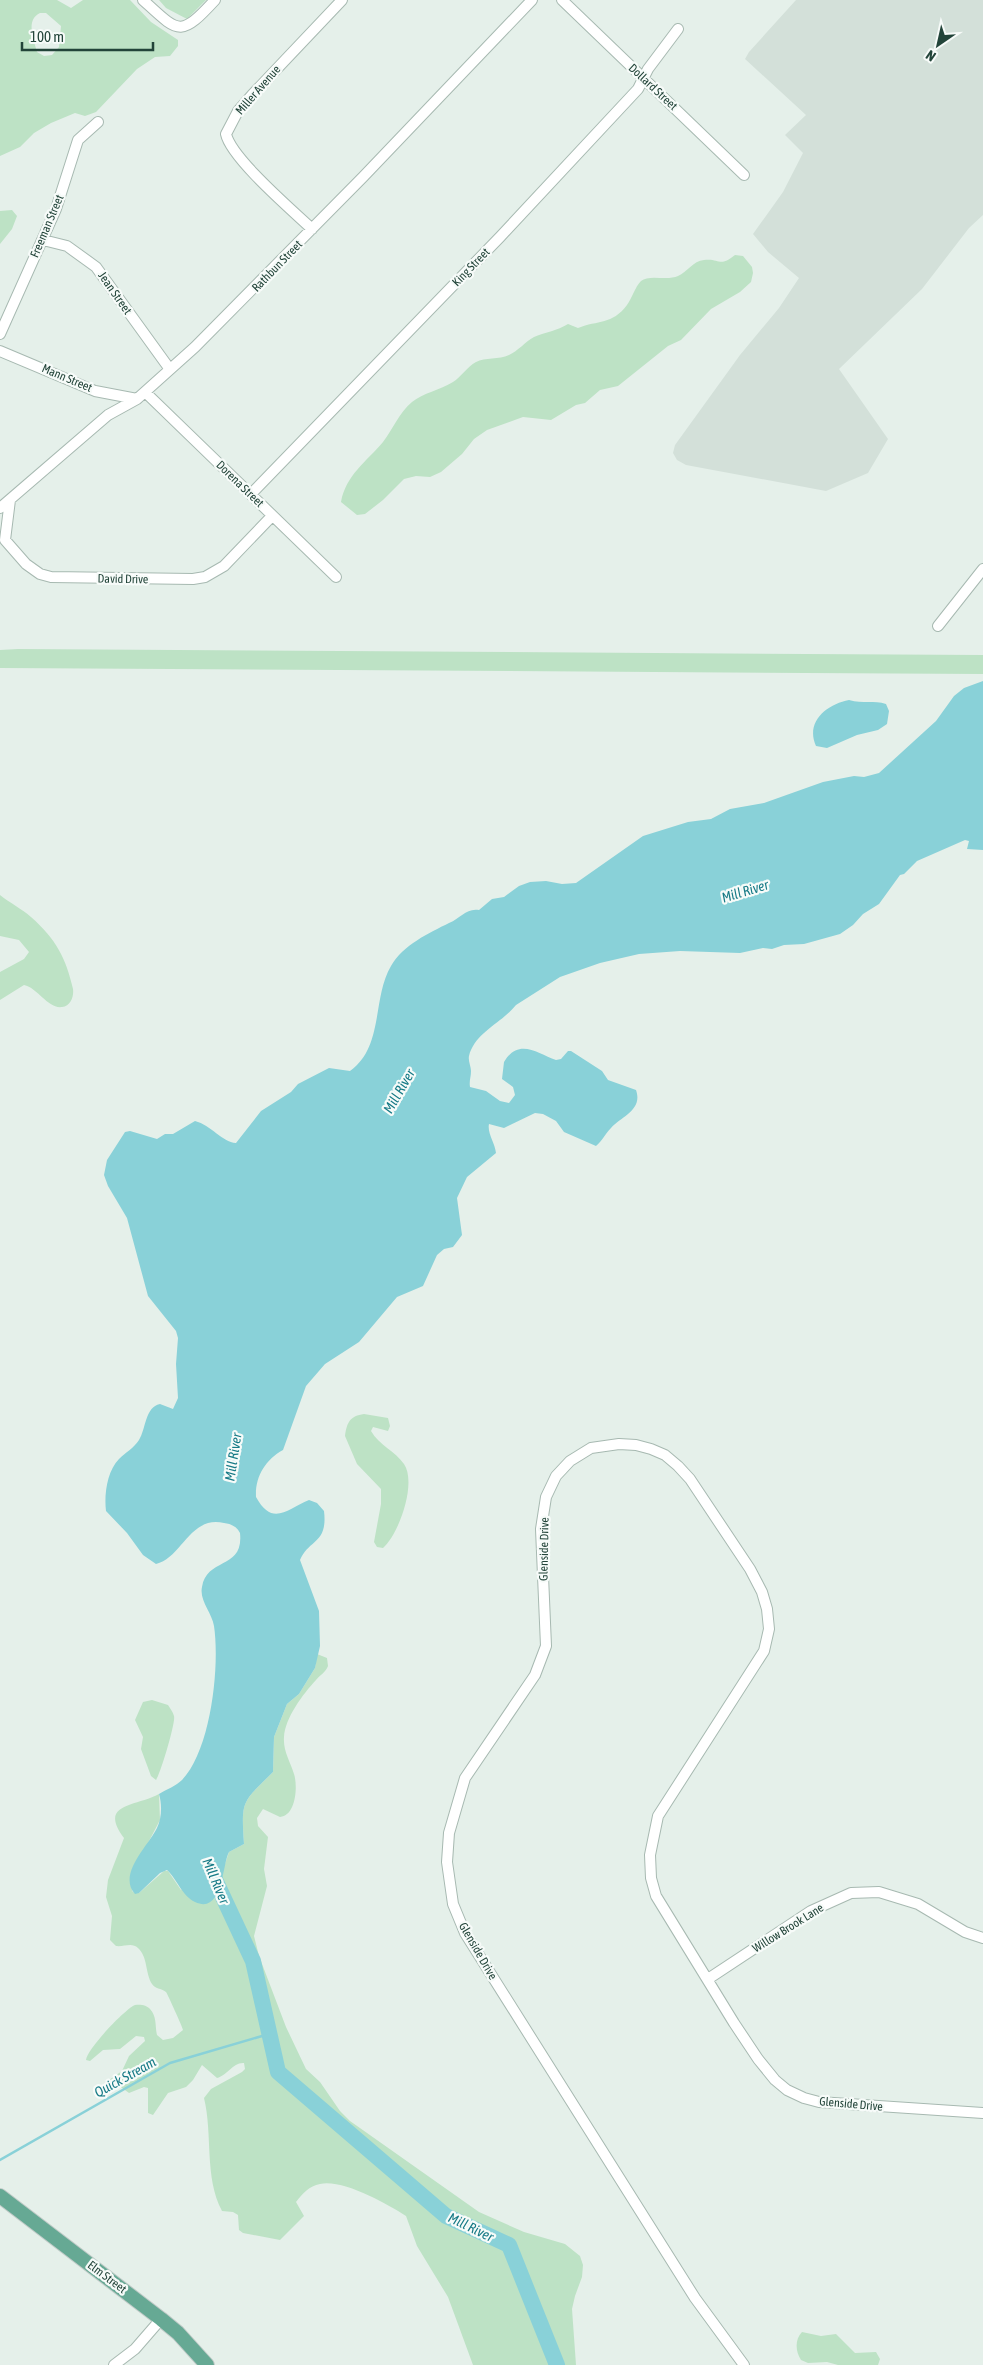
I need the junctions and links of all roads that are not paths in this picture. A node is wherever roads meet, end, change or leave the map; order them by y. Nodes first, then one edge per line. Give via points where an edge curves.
1 (143, 0) edge
2 (215, 0) edge
3 (342, 0) edge
4 (532, 0) edge
5 (562, 0) edge
6 (678, 29) dead end
7 (643, 78) junction
8 (98, 122) dead end
9 (744, 175) dead end
10 (312, 230) junction
11 (43, 240) junction
12 (0, 334) edge
13 (0, 351) edge
14 (170, 368) junction
15 (141, 396) junction
16 (251, 494) junction
17 (10, 500) junction
18 (0, 508) edge
19 (272, 516) junction
20 (983, 569) edge
21 (336, 577) dead end
22 (938, 626) dead end
23 (983, 1938) edge
24 (708, 1979) junction
25 (983, 2113) edge
26 (0, 2196) edge
27 (162, 2319) junction
28 (114, 2365) edge
29 (207, 2365) edge
30 (744, 2365) edge

1 - 2 street via 177,27 193,23
3 - 10 street, Miller Avenue via 238,111 226,134 232,147 256,174
4 - 10 street, Rathbun Street
5 - 7 street, Dollard Street
6 - 7 street, King Street
7 - 9 street, Dollard Street
7 - 16 street, King Street via 638,89 586,146
8 - 11 street, Freeman Street via 78,140
10 - 14 street, Rathbun Street via 241,303
11 - 12 street, Freeman Street
11 - 14 street, Jean Street via 67,246 96,267
13 - 15 street, Mann Street via 95,391
14 - 15 street, Rathbun Street
15 - 16 street, Dorena Street
15 - 17 street, Rathbun Street via 108,415
16 - 19 street, Dorena Street
17 - 18 street, Rathbun Street
17 - 19 street, David Drive via 4,540 32,569 40,574 64,578 178,580 205,577 224,566
19 - 21 street, Dorena Street
20 - 22 street
23 - 24 street, Willow Brook Lane via 965,1932 918,1904 879,1892 850,1893 811,1911
24 - 25 street, Glenside Drive via 758,2059 787,2090 819,2102
24 - 30 street, Glenside Drive via 656,1896 651,1878 652,1838 658,1816 764,1651 769,1629 767,1608 750,1569 678,1466 665,1455 636,1445 591,1448 570,1461 556,1476 546,1497 541,1529 546,1646 535,1675 465,1778 449,1833 447,1862 454,1904 465,1933 696,2298
26 - 27 main road, Elm Street
27 - 28 street via 135,2349
27 - 29 main road, Elm Street

